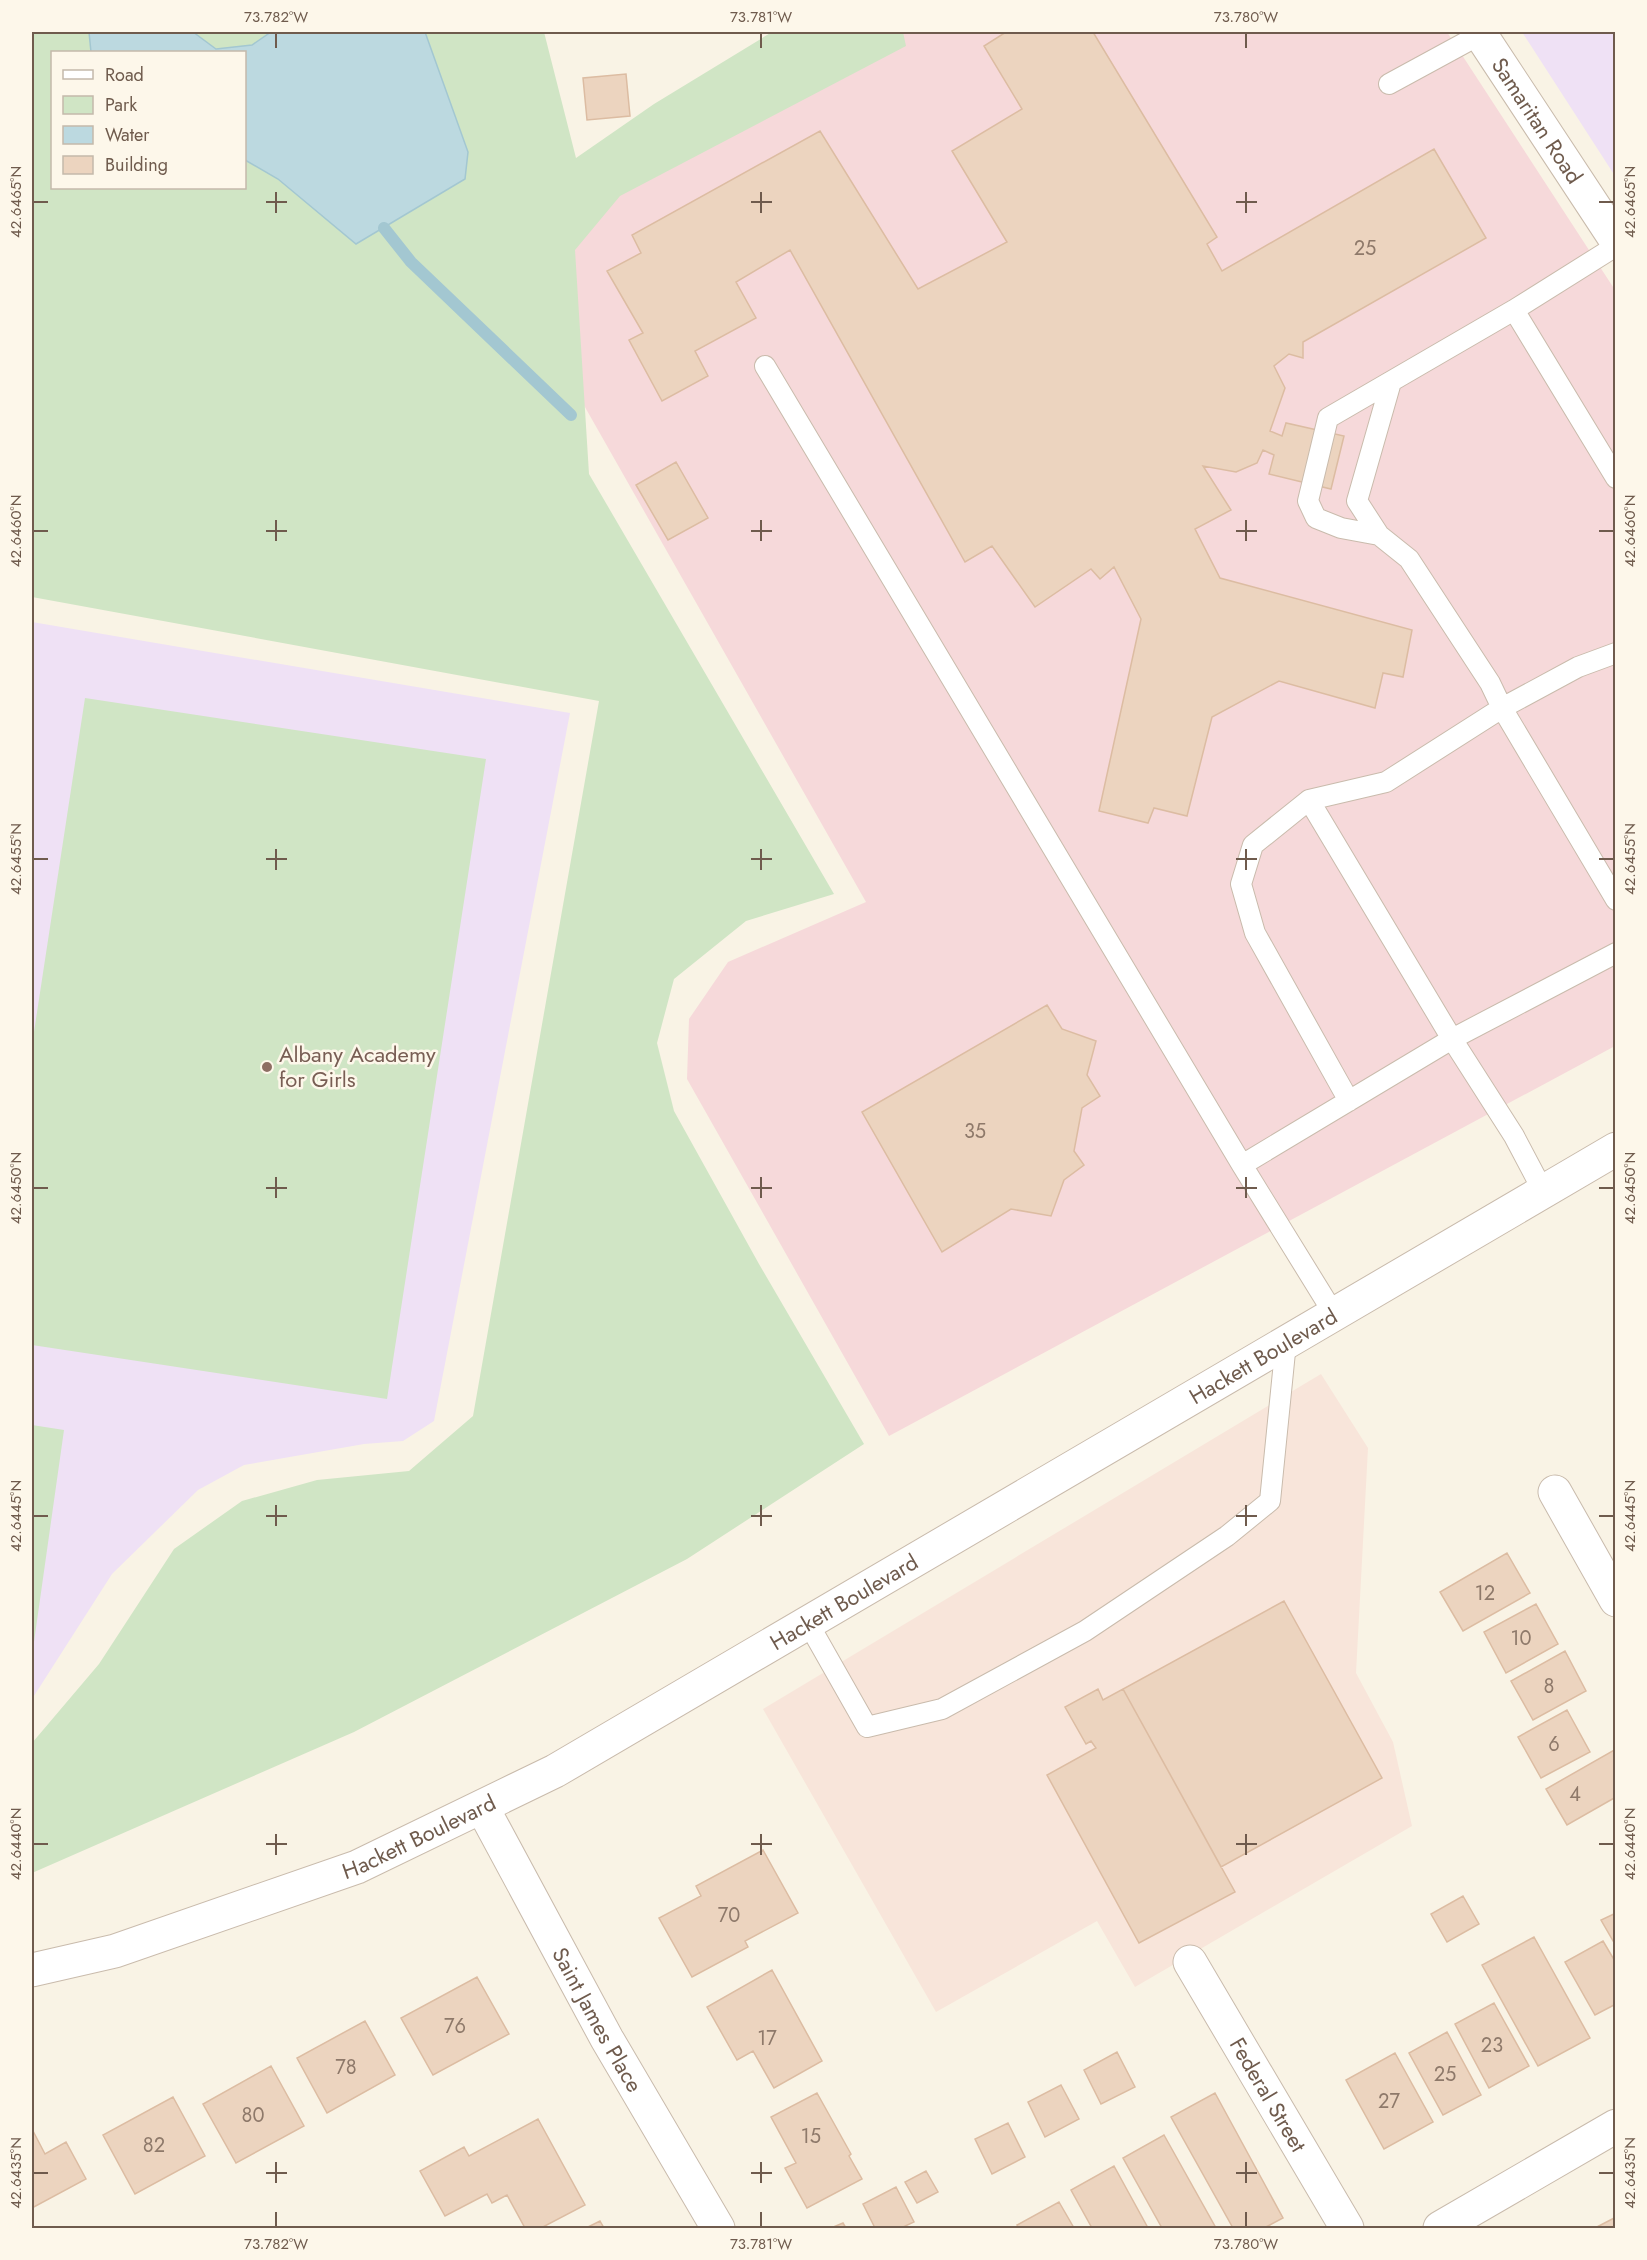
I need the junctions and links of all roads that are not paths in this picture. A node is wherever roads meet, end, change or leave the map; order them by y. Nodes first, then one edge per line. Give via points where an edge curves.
1 (1480, 33) edge
2 (1389, 84) dead end
3 (1616, 240) edge
4 (1616, 246) edge
5 (1514, 310) junction
6 (765, 366) dead end
7 (1390, 382) junction
8 (1616, 478) edge
9 (1379, 535) junction
10 (1616, 653) edge
11 (1502, 708) junction
12 (1309, 800) junction
13 (1616, 900) edge
14 (1616, 953) edge
15 (1452, 1039) junction
16 (1349, 1101) junction
17 (1616, 1149) edge
18 (1242, 1165) junction
19 (1543, 1191) junction
20 (1334, 1314) junction
21 (1286, 1342) junction
22 (1555, 1492) dead end
23 (1616, 1600) edge
24 (808, 1623) junction
25 (482, 1807) junction
26 (1190, 1962) dead end
27 (32, 1970) edge
28 (1616, 2126) edge
29 (718, 2229) edge
30 (1347, 2229) edge
31 (1440, 2229) edge

1 - 2 lane
1 - 3 street, Samaritan Road
4 - 5 lane
5 - 7 lane
5 - 8 lane
6 - 18 lane
7 - 9 lane via 1357,501
7 - 9 lane via 1328,418 1308,501 1316,518 1341,528
9 - 11 lane via 1409,559 1490,683
10 - 11 lane via 1578,667
11 - 12 lane via 1386,782
11 - 13 lane
12 - 15 lane
12 - 16 lane via 1253,845 1241,884 1255,933
14 - 15 lane
15 - 16 lane
15 - 19 lane via 1514,1136
16 - 18 lane
17 - 19 street, Hackett Boulevard
18 - 20 lane
19 - 20 street, Hackett Boulevard
20 - 21 street, Hackett Boulevard
21 - 24 street, Hackett Boulevard
21 - 24 lane via 1270,1502 1227,1536 1085,1632 942,1709 867,1727
22 - 23 street
24 - 25 street, Hackett Boulevard via 555,1771
25 - 27 street, Hackett Boulevard via 357,1867 115,1951
25 - 29 street, Saint James Place via 607,2039
26 - 30 street, Federal Street
28 - 31 street

